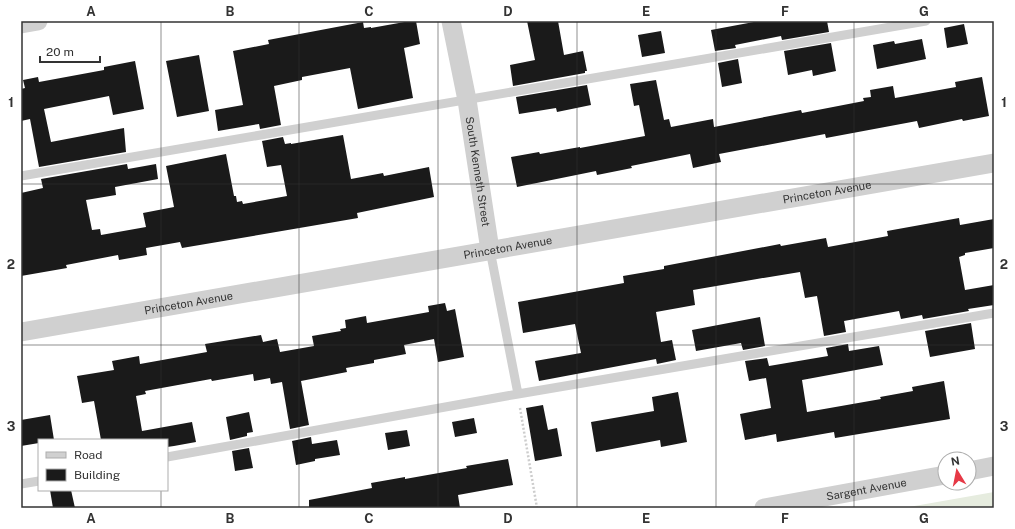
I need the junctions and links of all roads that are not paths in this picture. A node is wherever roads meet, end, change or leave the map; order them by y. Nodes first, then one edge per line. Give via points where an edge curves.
1 (38, 21) edge
2 (451, 21) edge
3 (926, 21) edge
4 (21, 24) edge
5 (467, 100) junction
6 (994, 163) edge
7 (21, 176) edge
8 (490, 250) junction
9 (994, 313) edge
10 (21, 332) edge
11 (518, 394) junction
12 (168, 458) edge
13 (994, 466) edge
14 (977, 469) edge
15 (937, 476) edge
16 (38, 481) edge
17 (21, 484) edge
18 (764, 508) edge

1 - 4 street
2 - 5 street, South Kenneth Street
3 - 5 lane
5 - 7 lane
5 - 8 street, South Kenneth Street
6 - 8 street, Princeton Avenue
8 - 10 street, Princeton Avenue
8 - 11 lane, South Kenneth Street
9 - 11 lane
11 - 12 lane
13 - 14 street
15 - 18 street, Sargent Avenue
16 - 17 lane

